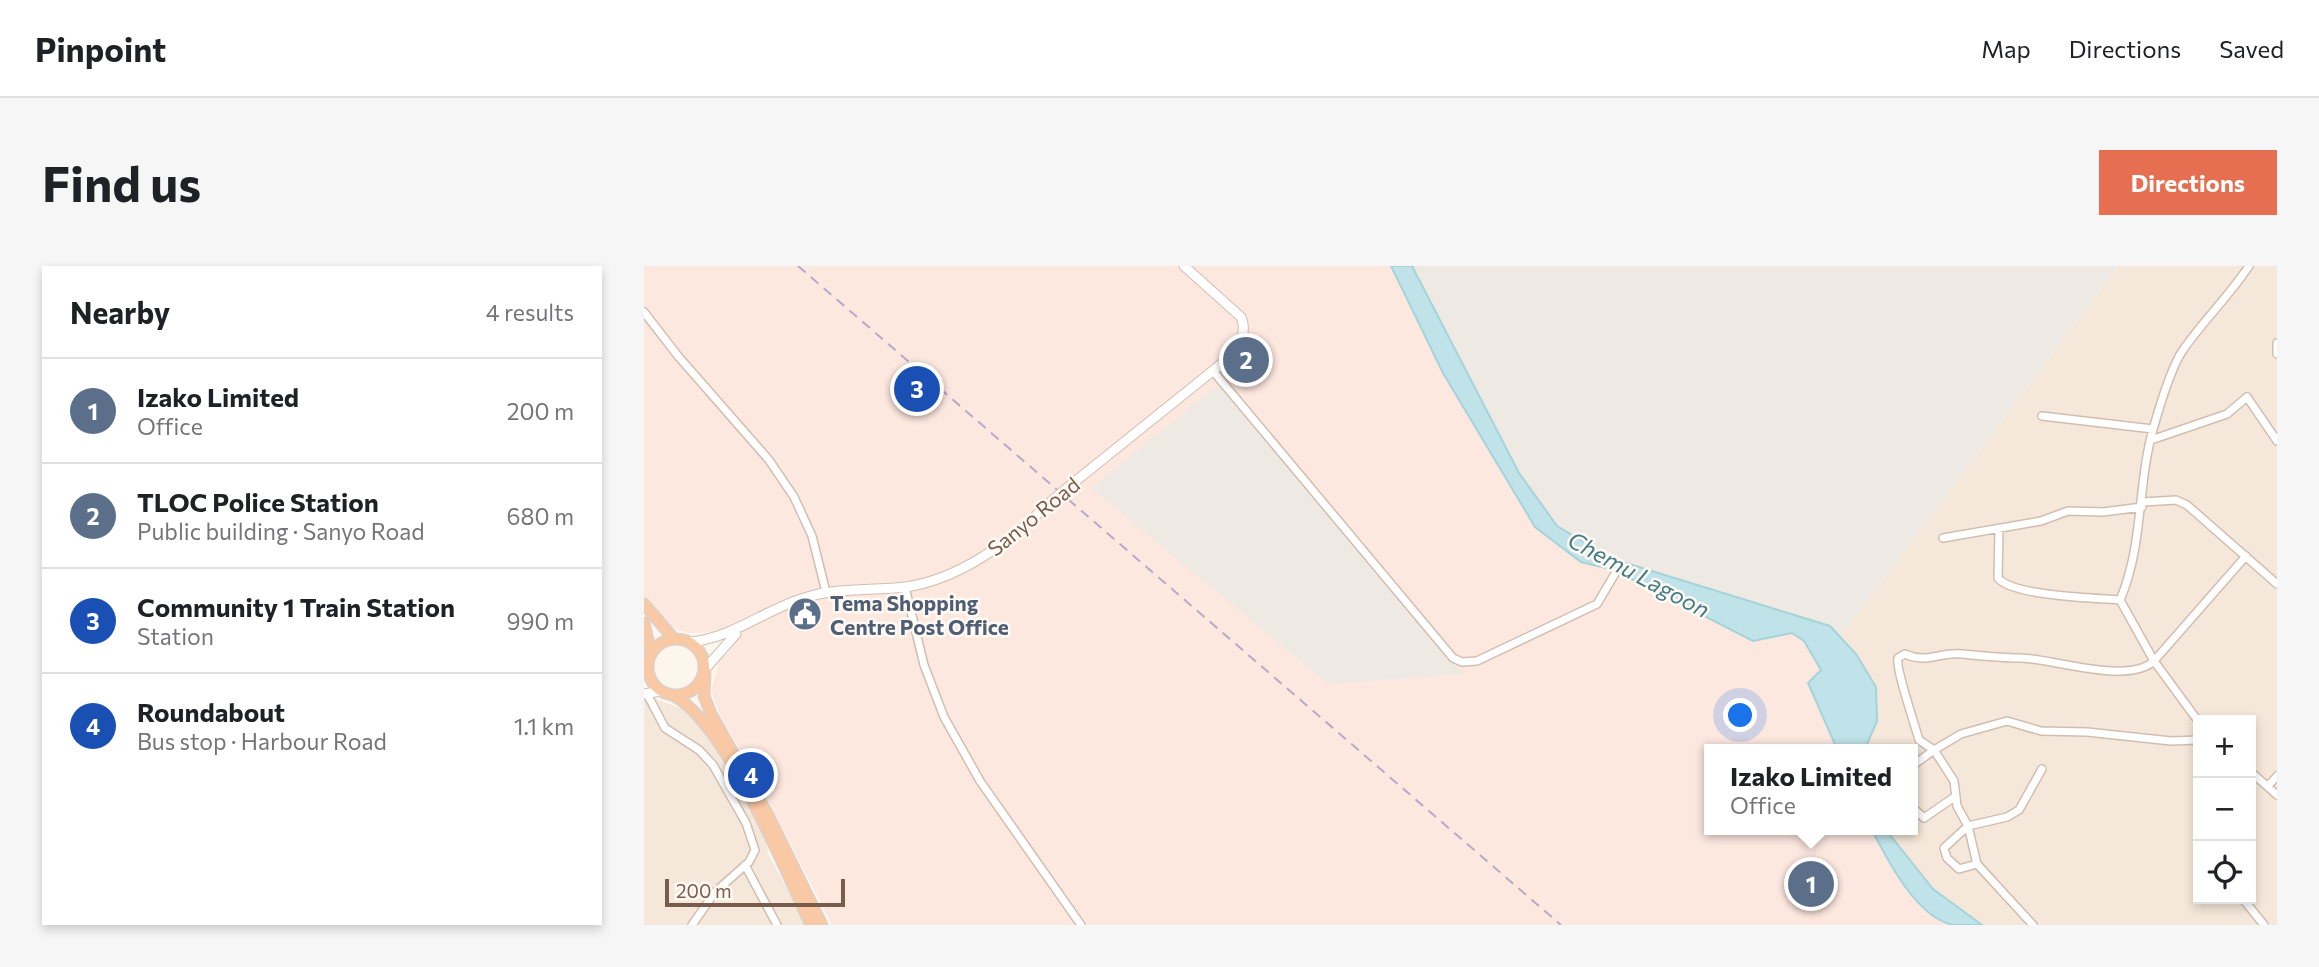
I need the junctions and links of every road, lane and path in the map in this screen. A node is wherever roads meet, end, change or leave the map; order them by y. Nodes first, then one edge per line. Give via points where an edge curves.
1 (1184, 266) edge
2 (2249, 266) edge
3 (644, 312) edge
4 (2277, 343) edge
5 (2277, 354) edge
6 (1213, 371) junction
7 (2042, 416) dead end
8 (2153, 429) junction
9 (2151, 440) junction
10 (2277, 440) edge
11 (2143, 505) junction
12 (1999, 528) junction
13 (1943, 538) dead end
14 (2246, 556) junction
15 (1616, 572) dead end
16 (2277, 584) edge
17 (905, 587) junction
18 (826, 592) junction
19 (2120, 600) junction
20 (644, 604) edge
21 (644, 623) edge
22 (746, 626) junction
23 (674, 639) junction
24 (690, 642) junction
25 (2154, 661) junction
26 (648, 662) edge
27 (705, 670) junction
28 (660, 691) junction
29 (645, 694) edge
30 (674, 696) junction
31 (2194, 715) edge
32 (2193, 740) edge
33 (1934, 750) junction
34 (1918, 762) edge
35 (2042, 769) dead end
36 (2256, 776) edge
37 (2277, 776) edge
38 (2268, 786) junction
39 (2277, 795) edge
40 (1956, 796) junction
41 (1918, 812) edge
42 (1968, 826) junction
43 (1977, 864) junction
44 (745, 865) junction
45 (2247, 904) edge
46 (692, 925) edge
47 (777, 925) edge
48 (811, 925) edge
49 (822, 925) edge
50 (1081, 925) edge
51 (2033, 925) edge
52 (2264, 925) edge

1 - 6 street, Sanyo Road via 1241,317 1239,345
2 - 8 street via 2181,352
3 - 18 street via 769,460 794,497 812,536
4 - 5 street
6 - 15 street via 1453,658 1477,661 1597,604
6 - 17 street, Sanyo Road, bridge via 975,561
7 - 8 street
8 - 9 street
9 - 10 street via 2227,414 2247,397
9 - 11 street
11 - 12 street via 2103,512 2068,511
11 - 14 street via 2176,500 2187,505
11 - 19 street
12 - 13 street
12 - 19 street via 1998,578 2003,583 2031,592
14 - 16 street
14 - 25 street
17 - 18 street, Sanyo Road
17 - 50 street via 924,666 944,717 980,781
18 - 22 street, Sanyo Road via 783,606
19 - 25 street
20 - 23 highway
21 - 26 highway
22 - 24 street, Sanyo Road via 719,638
22 - 27 street, Sanyo Road via 724,644
23 - 24 highway
23 - 26 highway via 661,643
24 - 27 highway via 702,655
25 - 31 street
25 - 33 street via 2143,668 2112,669 1958,654 1919,660 1905,654 1898,658 1897,669 1919,740
26 - 28 highway via 650,678
27 - 30 highway via 694,689
27 - 49 highway via 704,696 711,713
28 - 29 street
28 - 30 highway
29 - 44 street via 665,728 713,765 746,823 755,850
30 - 48 highway via 694,709 731,765
32 - 33 street via 2041,731 2007,721 1971,730
33 - 34 street
33 - 40 street via 1954,781
35 - 42 street via 2019,810
36 - 38 street
37 - 38 street
38 - 39 street
40 - 41 street via 1924,818
40 - 42 street
42 - 43 street
42 - 43 street via 1944,853 1959,869
43 - 51 street
44 - 46 street via 715,892
44 - 47 street
45 - 52 street

